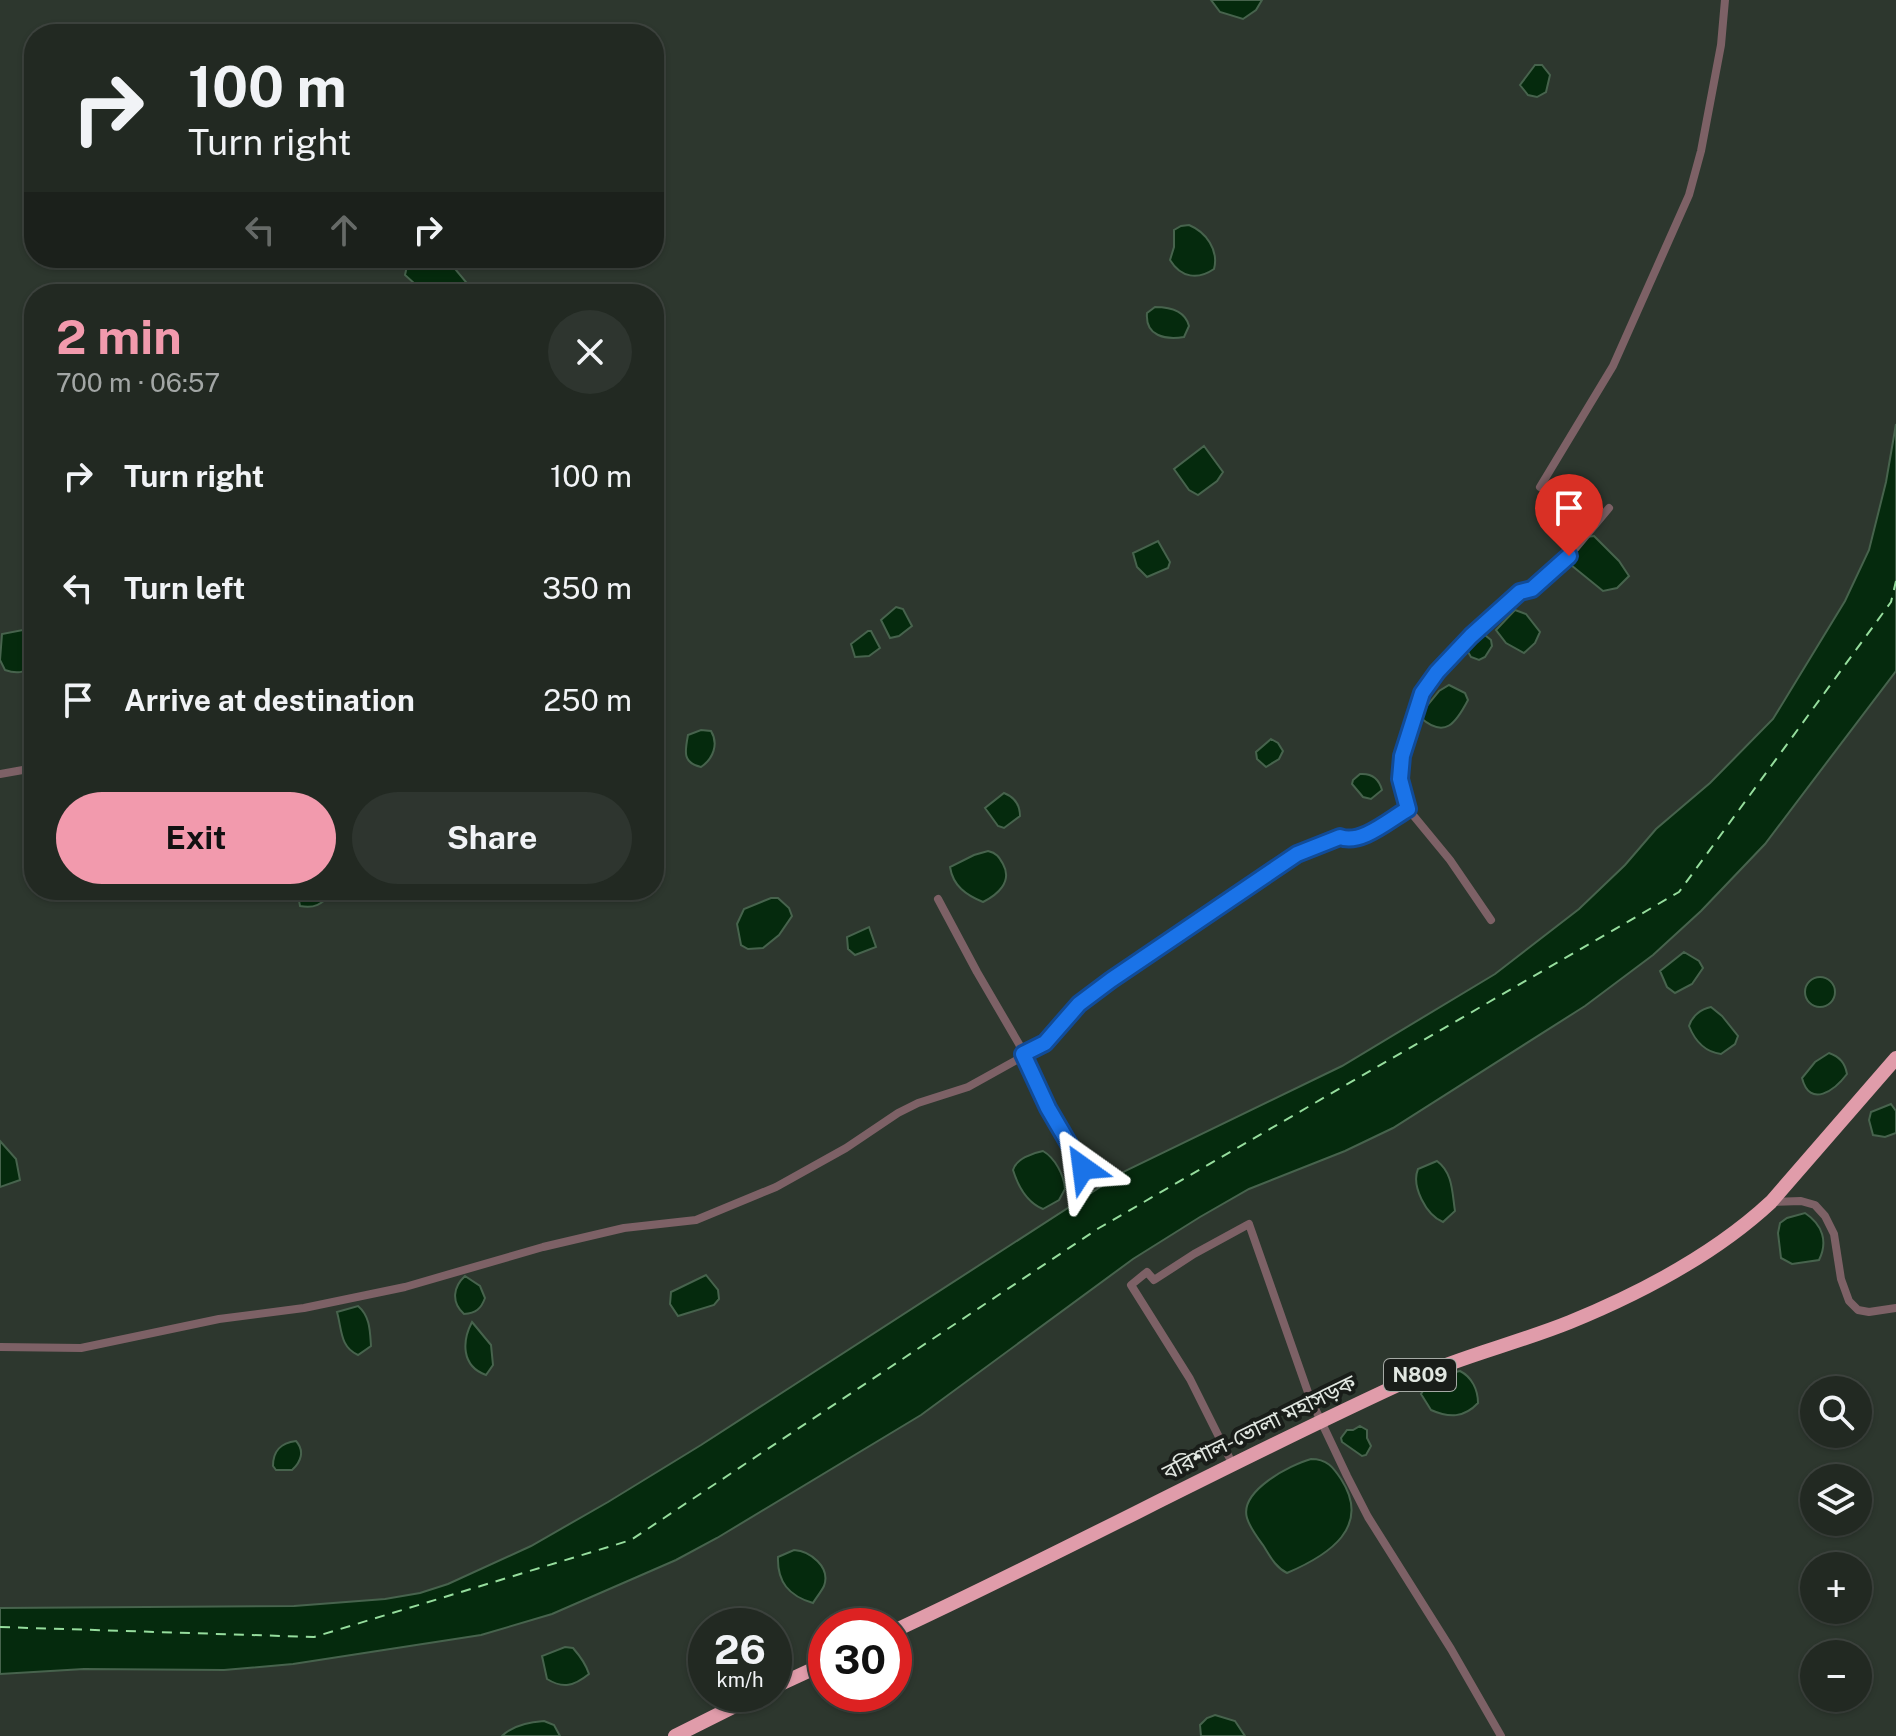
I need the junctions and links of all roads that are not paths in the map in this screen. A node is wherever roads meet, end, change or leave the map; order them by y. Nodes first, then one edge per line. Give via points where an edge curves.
1 (1725, 0) edge
2 (1540, 487) dead end
3 (1609, 508) dead end
4 (24, 770) edge
5 (0, 774) edge
6 (1408, 809) junction
7 (938, 899) dead end
8 (1491, 920) dead end
9 (1023, 1054) junction
10 (1896, 1058) edge
11 (1083, 1168) dead end
12 (1771, 1202) junction
13 (1896, 1308) edge
14 (0, 1347) edge
15 (1320, 1421) junction
16 (1232, 1463) junction
17 (912, 1623) edge
18 (723, 1712) edge
19 (675, 1736) edge
20 (1501, 1736) edge

1 - 2 street via 1721,45 1689,195 1613,366
3 - 6 street via 1560,564 1471,636 1422,693 1402,756 1400,779
4 - 5 street
6 - 8 street
6 - 9 street via 1360,838 1340,837 1297,854 1111,980 1079,1004 1045,1043
7 - 9 street
9 - 11 street
9 - 14 street via 968,1087 898,1113 776,1187 696,1220 624,1228 405,1287 304,1308 219,1319 81,1348
10 - 12 highway, বরিশাল-ভোলা মহাসড়ক / N809
12 - 13 street via 1815,1205 1834,1234 1849,1301 1869,1312
12 - 15 highway, বরিশাল-ভোলা মহাসড়ক / N809 via 1735,1232 1617,1301 1415,1377
15 - 16 highway, বরিশাল-ভোলা মহাসড়ক / N809
15 - 16 street via 1247,1224 1154,1280 1147,1272 1131,1285 1190,1379
15 - 20 street via 1368,1517
16 - 17 highway, বরিশাল-ভোলা মহাসড়ক / N809
18 - 19 highway

